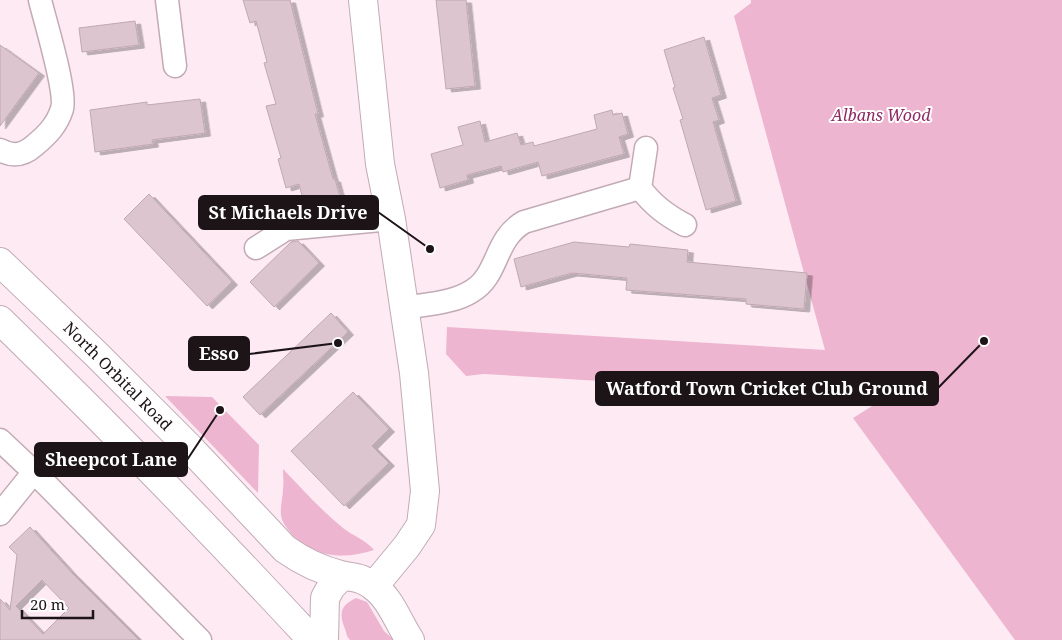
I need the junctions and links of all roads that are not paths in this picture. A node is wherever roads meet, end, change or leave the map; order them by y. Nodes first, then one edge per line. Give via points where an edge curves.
1 (40, 0) edge
2 (167, 0) edge
3 (363, 0) edge
4 (175, 66) dead end
5 (646, 148) dead end
6 (0, 150) edge
7 (640, 188) junction
8 (391, 218) junction
9 (684, 225) dead end
10 (256, 248) dead end
11 (0, 262) edge
12 (405, 308) junction
13 (0, 320) edge
14 (0, 440) edge
15 (34, 472) junction
16 (0, 514) edge
17 (342, 576) junction
18 (374, 586) junction
19 (200, 640) edge
20 (312, 640) edge
21 (324, 640) edge
22 (410, 640) edge

1 - 6 street via 63,106 52,130 31,148 18,155
2 - 4 street
3 - 8 main road via 380,164
5 - 7 street
7 - 9 street via 666,215
7 - 12 street via 524,222 508,235 490,271 473,291 460,297
8 - 10 street via 286,229
8 - 12 main road
11 - 17 main road, North Orbital Road via 110,367 285,549 317,568
12 - 18 main road via 425,491 420,525
13 - 20 main road via 196,516
14 - 15 street
15 - 16 street
15 - 19 street
17 - 18 main road, North Orbital Road via 357,577
17 - 21 main road via 325,598
18 - 22 main road, North Orbital Road via 390,605

